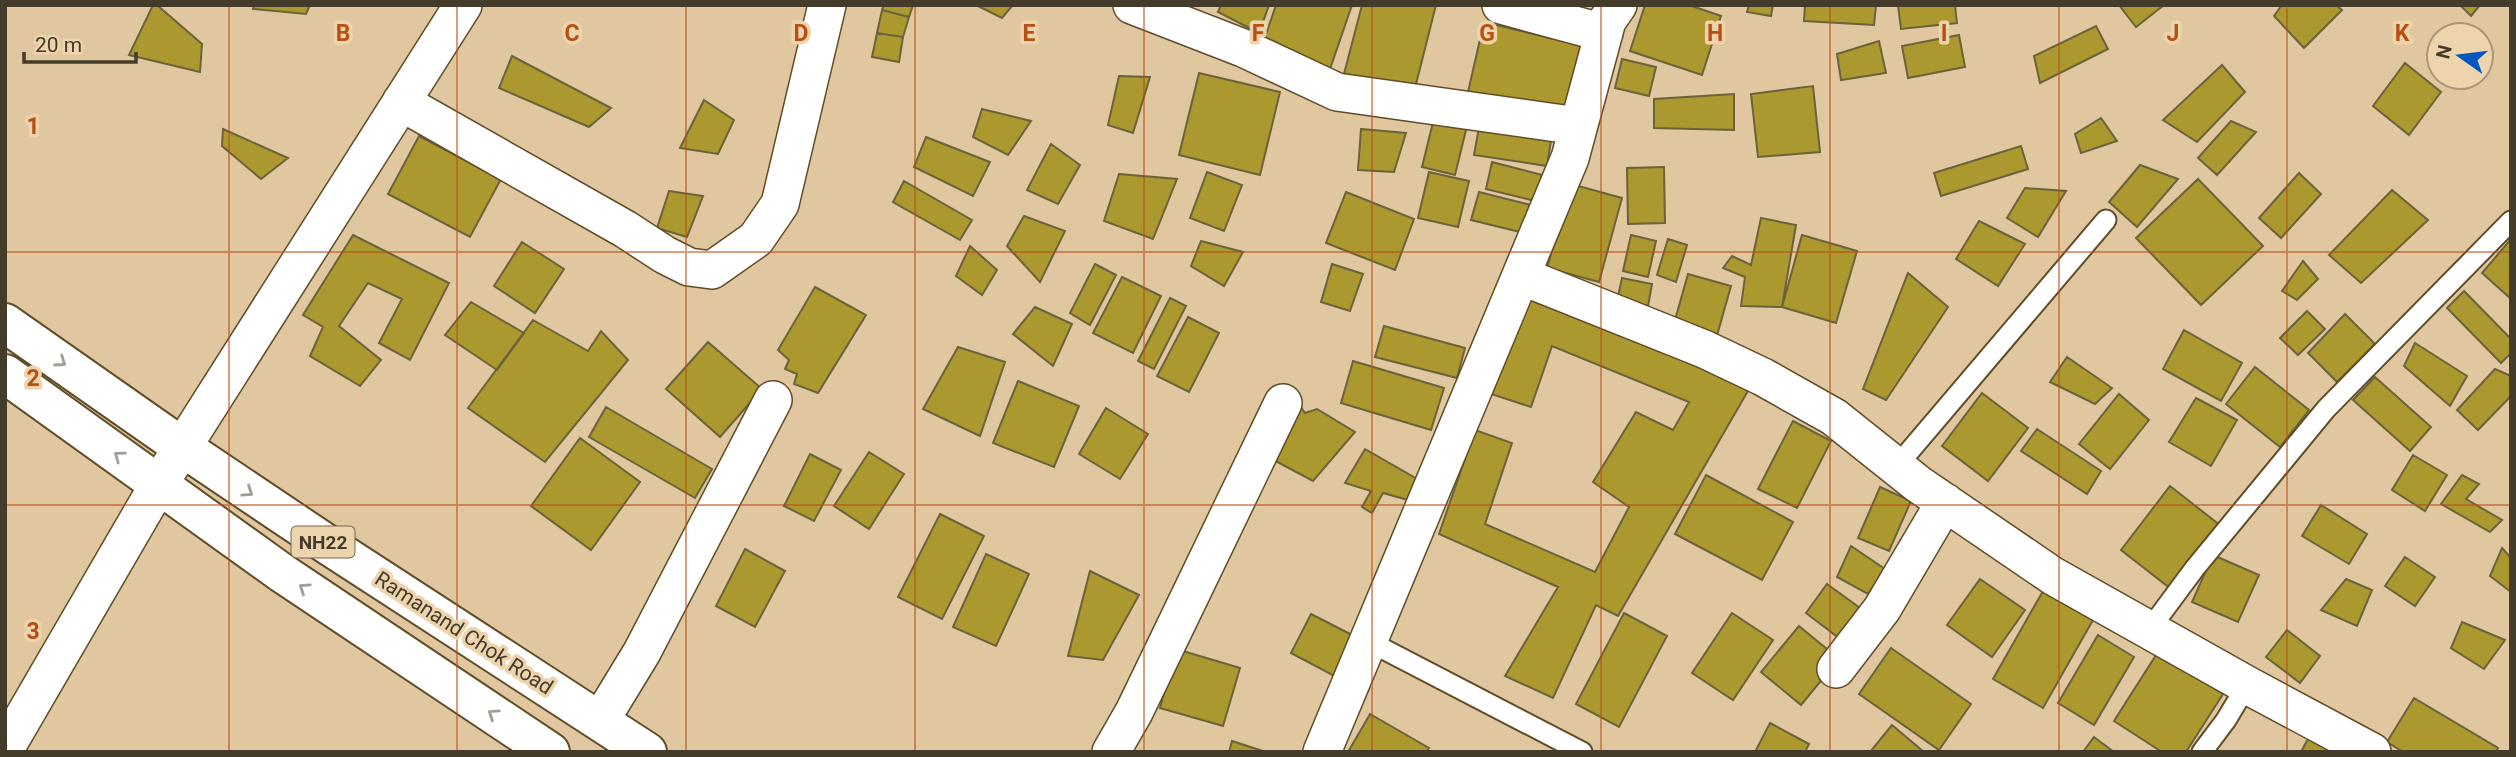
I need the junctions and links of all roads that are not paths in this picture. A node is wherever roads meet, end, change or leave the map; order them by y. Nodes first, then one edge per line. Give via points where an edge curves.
1 (463, 5) edge
2 (827, 5) edge
3 (1132, 5) edge
4 (1501, 5) edge
5 (1611, 19) edge
6 (401, 102) junction
7 (1578, 126) junction
8 (2106, 220) dead end
9 (2511, 221) edge
10 (1521, 276) junction
11 (5, 323) edge
12 (5, 374) edge
13 (773, 400) dead end
14 (1283, 402) dead end
15 (182, 447) junction
16 (1896, 467) junction
17 (159, 484) junction
18 (1945, 502) junction
19 (2148, 630) junction
20 (1368, 642) junction
21 (1836, 669) dead end
22 (2246, 685) junction
23 (600, 721) junction
24 (5, 749) edge
25 (550, 752) edge
26 (647, 752) edge
27 (1111, 752) edge
28 (1322, 752) edge
29 (1582, 752) edge
30 (2202, 752) edge
31 (2372, 752) edge

1 - 6 street
2 - 6 street via 780,204 756,239 712,270 689,267 665,255
3 - 7 street via 1243,48 1337,92
4 - 5 street
5 - 7 street
6 - 15 street
7 - 10 street via 1570,158
8 - 16 lane
9 - 19 lane via 2326,409
10 - 16 street via 1763,377 1834,417
10 - 20 street
11 -> 15 highway, Ramanand Chok Road / NH22
17 -> 12 highway, NH22
13 - 23 street via 642,652
14 - 27 street
15 - 17 street
15 -> 23 highway, Ramanand Chok Road / NH22
16 - 18 street
17 - 24 street
25 -> 17 highway, NH22 via 282,573
18 - 19 street via 2053,576
18 - 21 street via 1882,609
19 - 22 street
20 - 28 street
20 - 29 lane
22 - 30 lane
22 - 31 street
23 - 26 highway, Ramanand Chok Road / NH22

